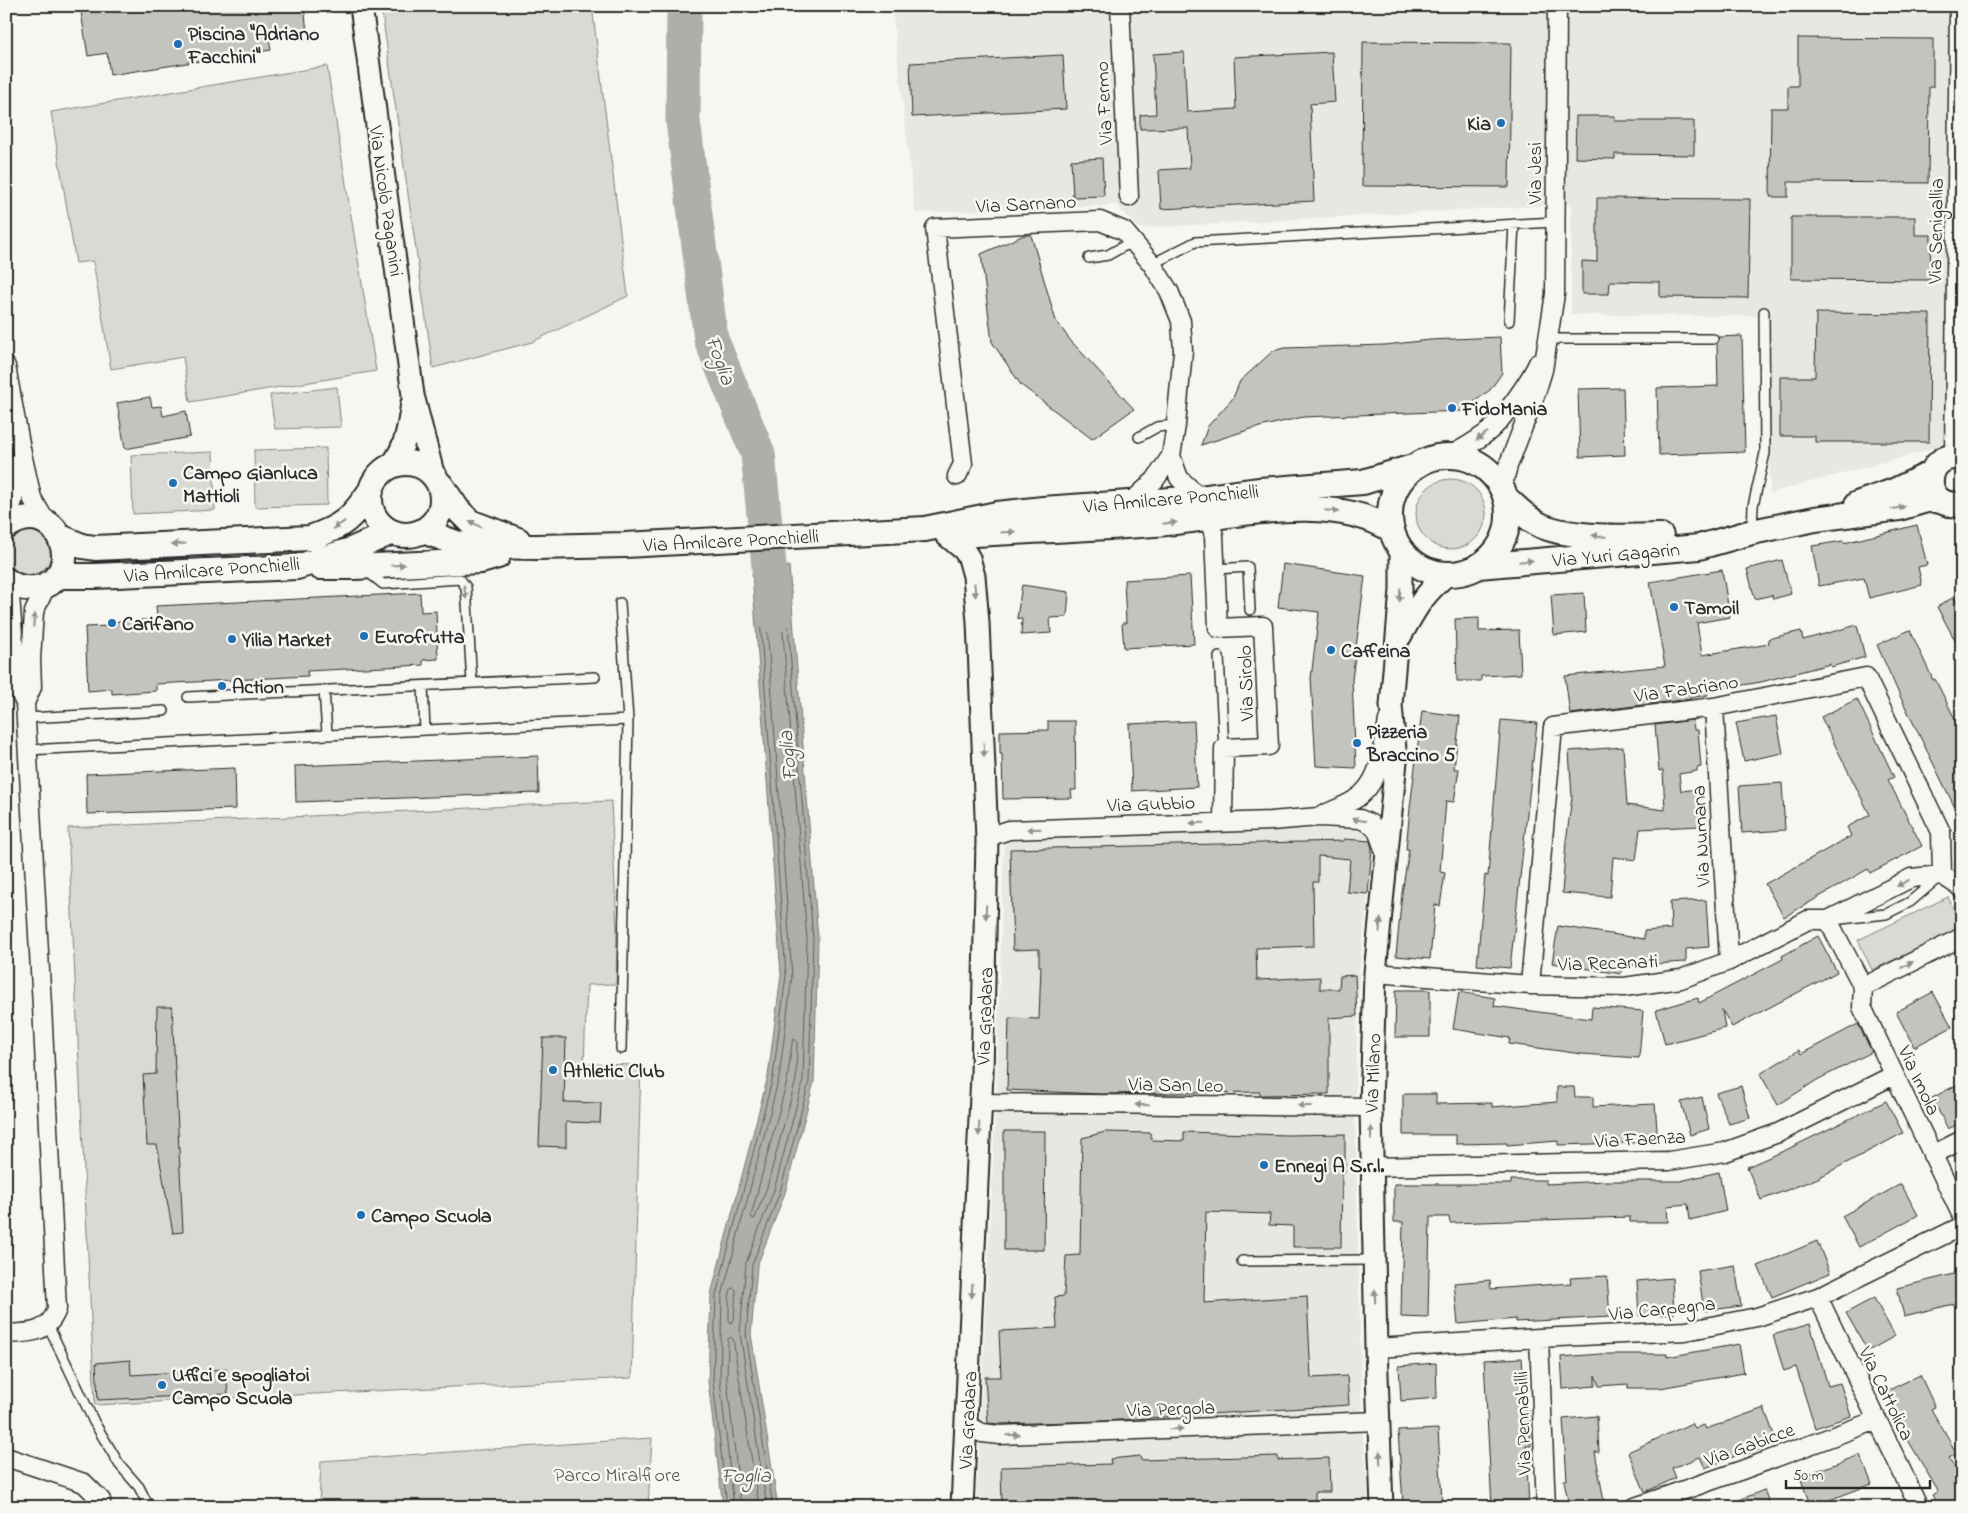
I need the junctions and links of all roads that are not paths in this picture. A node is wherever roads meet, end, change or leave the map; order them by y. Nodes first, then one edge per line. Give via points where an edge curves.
1 (361, 6) edge
2 (1120, 6) edge
3 (1557, 6) edge
4 (1959, 6) edge
5 (1129, 197) dead end
6 (1555, 222) junction
7 (1514, 224) junction
8 (1133, 241) junction
9 (1089, 258) dead end
10 (1152, 264) junction
11 (1764, 312) dead end
12 (1509, 321) dead end
13 (1549, 339) junction
14 (1712, 339) dead end
15 (6, 366) edge
16 (413, 395) junction
17 (1176, 425) junction
18 (1139, 438) dead end
19 (21, 449) junction
20 (1171, 456) junction
21 (1449, 456) junction
22 (1958, 457) edge
23 (390, 466) junction
24 (1416, 466) junction
25 (1932, 473) junction
26 (957, 476) dead end
27 (436, 479) junction
28 (371, 490) junction
29 (1504, 493) junction
30 (1951, 502) edge
31 (1130, 503) junction
32 (1205, 508) junction
33 (1815, 520) junction
34 (6, 525) edge
35 (53, 529) junction
36 (423, 531) junction
37 (392, 532) junction
38 (935, 532) junction
39 (1752, 532) junction
40 (1397, 539) junction
41 (536, 547) junction
42 (1478, 566) junction
43 (297, 567) junction
44 (362, 567) junction
45 (1216, 569) junction
46 (1449, 573) junction
47 (52, 580) junction
48 (8, 581) edge
49 (620, 603) dead end
50 (1250, 610) dead end
51 (1397, 641) junction
52 (1219, 657) dead end
53 (17, 660) edge
54 (594, 677) dead end
55 (472, 683) junction
56 (422, 686) junction
57 (324, 690) junction
58 (188, 697) dead end
59 (1390, 705) junction
60 (1714, 707) junction
61 (26, 710) junction
62 (164, 711) dead end
63 (628, 720) junction
64 (426, 730) junction
65 (327, 734) junction
66 (1224, 748) junction
67 (27, 750) junction
68 (1319, 817) junction
69 (1223, 822) junction
70 (987, 840) junction
71 (1386, 855) junction
72 (1942, 875) junction
73 (1962, 890) edge
74 (1828, 920) junction
75 (1962, 937) edge
76 (1729, 961) junction
77 (1375, 973) junction
78 (1530, 985) junction
79 (1863, 987) junction
80 (622, 1049) dead end
81 (1894, 1075) junction
82 (980, 1103) junction
83 (1371, 1107) junction
84 (1962, 1140) edge
85 (1932, 1155) junction
86 (1371, 1167) junction
87 (1962, 1216) edge
88 (1962, 1226) edge
89 (1374, 1260) junction
90 (1242, 1262) dead end
91 (1818, 1297) junction
92 (48, 1325) junction
93 (6, 1334) edge
94 (1539, 1338) junction
95 (1376, 1348) junction
96 (1877, 1420) junction
97 (1378, 1421) junction
98 (967, 1424) junction
99 (6, 1457) edge
100 (101, 1507) edge
101 (149, 1507) edge
102 (962, 1507) edge
103 (1382, 1507) edge
104 (1546, 1507) edge
105 (1635, 1507) edge
106 (1920, 1507) edge

1 - 16 street, Via Nicolò Paganini
2 - 5 street, Via Fermo
3 - 6 street, Via Jesi
4 - 22 street, Via Senigallia
6 - 7 lane
6 - 13 street, Via Jesi via 1555,294
7 - 10 lane via 1195,242
7 - 12 lane
8 - 9 lane via 1108,255
8 - 10 street, Via Sarnano
8 - 26 street, Via Sarnano via 1124,231 1100,220 936,228 962,464
10 - 17 street, Via Sarnano via 1169,291 1181,321 1183,351
11 - 39 lane via 1765,452 1753,506
13 - 14 lane
13 -> 21 street, Via Jesi via 1524,388 1490,430
13 - 29 street, Via Jesi via 1536,393 1508,466
15 - 19 street
16 - 23 street, Via Nicolò Paganini via 407,439
16 - 27 street, Via Nicolò Paganini
17 - 18 lane via 1157,428
17 - 20 street, Via Sarnano
19 - 34 street
19 - 35 street via 32,498
20 - 31 street, Via Sarnano via 1155,480
20 - 32 street via 1179,478
21 - 24 main road
21 - 29 main road via 1480,464
22 - 25 main road, Via Yuri Gagarin via 1944,459
23 - 27 main road via 402,462 424,466
23 - 28 main road, Via Amilcare Ponchielli via 375,480
24 - 32 main road, Via Amilcare Ponchielli via 1363,482 1260,490
24 - 40 main road via 1406,474 1394,494 1390,518
25 - 30 main road, Via Yuri Gagarin via 1931,488
25 - 33 main road, Via Yuri Gagarin via 1894,491
27 - 36 main road via 443,495 440,511 432,525
41 -> 27 main road, Via Amilcare Ponchielli via 470,522
28 -> 35 main road, Via Amilcare Ponchielli via 355,514 327,533 310,538 94,548 82,546
28 - 37 main road via 370,503 374,515
39 -> 29 main road, Via Yuri Gagarin via 1612,538 1569,532 1542,526 1522,514
29 - 42 main road via 1507,524 1503,537 1497,548
33 -> 30 main road, Via Yuri Gagarin via 1899,508 1930,499
31 - 32 main road, Via Amilcare Ponchielli
31 - 38 main road, Via Amilcare Ponchielli via 997,514
38 -> 32 main road, Via Amilcare Ponchielli via 1126,526
32 -> 40 main road, Via Amilcare Ponchielli via 1329,510 1358,514 1380,522
32 - 45 street, Via Sirolo via 1214,536
33 - 39 main road, Via Yuri Gagarin
34 - 35 main road, Via Amilcare Ponchielli via 24,518 36,518
35 - 47 main road via 64,546 64,556 62,567
36 - 37 main road, Via Amilcare Ponchielli via 413,535
36 - 41 main road, Via Amilcare Ponchielli via 459,544
37 - 43 main road, Via Amilcare Ponchielli via 343,553
38 - 41 main road, Via Amilcare Ponchielli
38 -> 70 street, Via Gradara via 964,550 974,576
42 -> 39 main road, Via Yuri Gagarin via 1699,547
40 - 46 main road via 1417,564 1432,571
40 -> 51 street, Via Milano
44 -> 41 main road via 481,560
42 - 46 main road
43 - 44 main road
43 - 47 main road, Via Amilcare Ponchielli
44 -> 55 lane via 383,584 460,579 466,587
45 - 50 lane via 1248,567
45 - 66 street, Via Sirolo via 1218,628 1264,626 1268,746
46 - 51 street, Via Milano via 1421,599
47 - 48 main road, Via Amilcare Ponchielli via 38,588 28,589
53 -> 47 street via 34,612
48 - 53 street
49 - 63 lane
51 - 59 street, Via Milano
52 - 66 lane
53 - 61 street via 32,687
54 - 55 lane
55 - 56 lane
56 - 57 lane
56 - 64 lane
57 - 58 lane
57 - 65 lane
59 - 68 street, Via Gubbio via 1376,775 1356,799
59 - 71 street, Via Milano via 1396,761
60 - 72 street, Via Fabriano via 1866,677 1941,832
60 - 76 street, Via Numana
60 - 78 street, Via Fabriano via 1553,727
61 - 62 lane
61 - 67 street
63 - 64 lane
63 - 80 lane
64 - 65 lane
65 - 67 lane
66 - 69 street, Via Sirolo
67 - 92 street via 56,1309
68 - 69 street, Via Gubbio
71 -> 68 street, Via Gubbio via 1381,837 1371,824 1360,818
69 -> 70 street, Via Gubbio via 1009,830 994,834
70 -> 82 street, Via Gradara
77 -> 71 street, Via Milano
72 - 73 street
72 -> 74 street via 1911,878
74 - 76 street, Via Recanati via 1808,920
74 - 79 street
79 -> 75 street
76 - 78 street, Via Recanati via 1681,979 1624,987
77 - 78 street, Via Recanati
77 - 83 street, Via Milano
79 - 81 street, Via Imola via 1862,1007
81 - 85 street, Via Imola
81 - 86 street, Via Faenza via 1778,1133 1725,1152 1669,1161
83 -> 82 street, Via San Leo
82 -> 98 street, Via Gradara
86 -> 83 street, Via Milano
84 - 85 street
85 - 87 street, Via Imola
86 - 89 street, Via Milano
88 - 91 street, Via Carpegna
89 - 90 lane
95 -> 89 street, Via Milano
91 - 94 street, Via Carpegna via 1757,1317 1686,1331
91 - 96 street, Via Cattolica
92 - 93 street via 32,1333
92 - 101 lane via 94,1422
94 - 95 street, Via Carpegna
94 - 104 street, Via Pennabilli
95 - 97 street, Via Milano
96 - 105 street, Via Gabicce
96 - 106 street, Via Cattolica
98 -> 97 street, Via Pergola via 982,1433 1000,1436
103 -> 97 street, Via Milano
98 - 102 street, Via Gradara
99 - 100 street via 84,1483 101,1500

